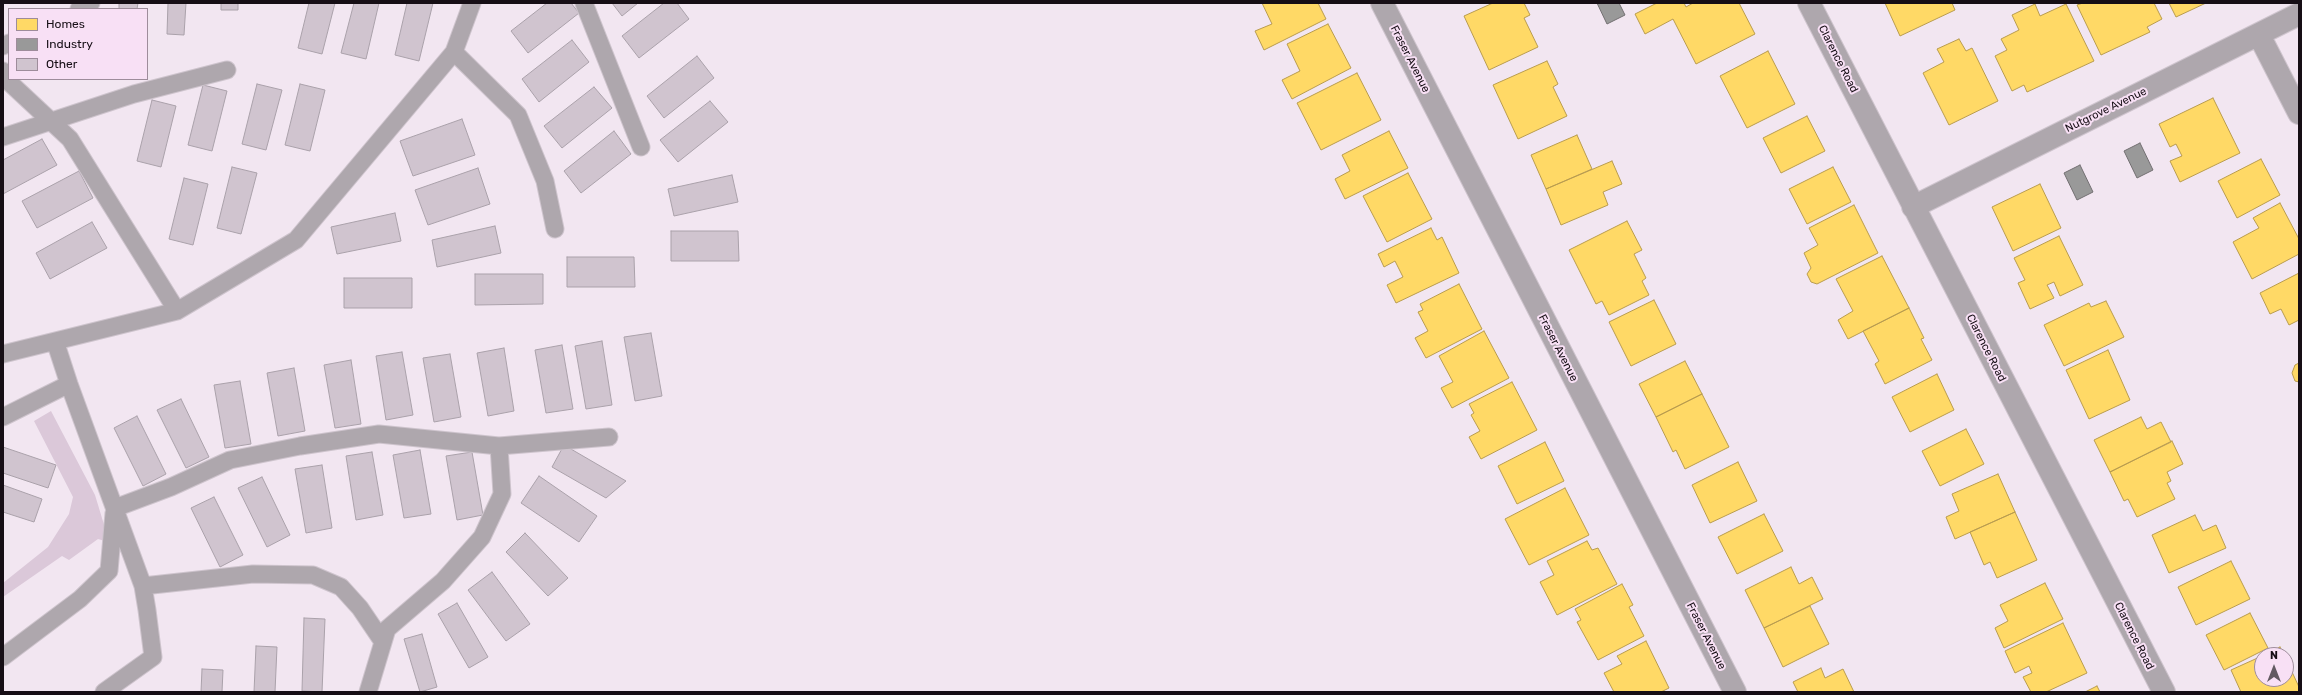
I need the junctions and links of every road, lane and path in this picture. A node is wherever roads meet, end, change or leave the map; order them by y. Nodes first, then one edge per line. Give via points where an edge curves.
1 (91, 3) edge
2 (472, 3) edge
3 (584, 3) edge
4 (1809, 3) edge
5 (1385, 4) edge
6 (81, 8) edge
7 (2299, 14) edge
8 (2259, 34) junction
9 (454, 52) junction
10 (227, 70) dead end
11 (8, 80) edge
12 (2299, 112) edge
13 (52, 122) junction
14 (3, 137) edge
15 (641, 147) dead end
16 (1913, 207) junction
17 (555, 229) dead end
18 (177, 311) junction
19 (55, 340) junction
20 (3, 354) edge
21 (69, 384) junction
22 (3, 417) edge
23 (609, 437) dead end
24 (499, 446) junction
25 (115, 508) junction
26 (143, 586) junction
27 (383, 642) junction
28 (3, 656) edge
29 (104, 692) edge
30 (368, 692) edge
31 (1735, 692) edge
32 (2164, 692) edge

1 - 6 lane
2 - 9 lane
3 - 15 lane
4 - 16 street, Clarence Road
5 - 31 street, Fraser Avenue
7 - 8 street, Nutgrove Avenue
8 - 12 street
8 - 16 street, Nutgrove Avenue
9 - 17 lane via 518,114 545,181
9 - 18 lane via 296,240
10 - 13 lane via 134,94
11 - 13 lane
13 - 14 lane
13 - 18 lane via 70,139
16 - 32 street, Clarence Road
18 - 19 lane
19 - 20 lane
19 - 21 lane
21 - 22 lane
21 - 25 lane
23 - 24 lane
24 - 25 lane via 379,434 300,446 230,460 171,487
24 - 27 lane via 502,494 482,538 443,581 387,629
25 - 26 lane
25 - 28 lane via 109,571 80,599
26 - 27 lane via 253,574 313,575 341,587 360,608
26 - 29 lane via 153,657
27 - 30 lane

